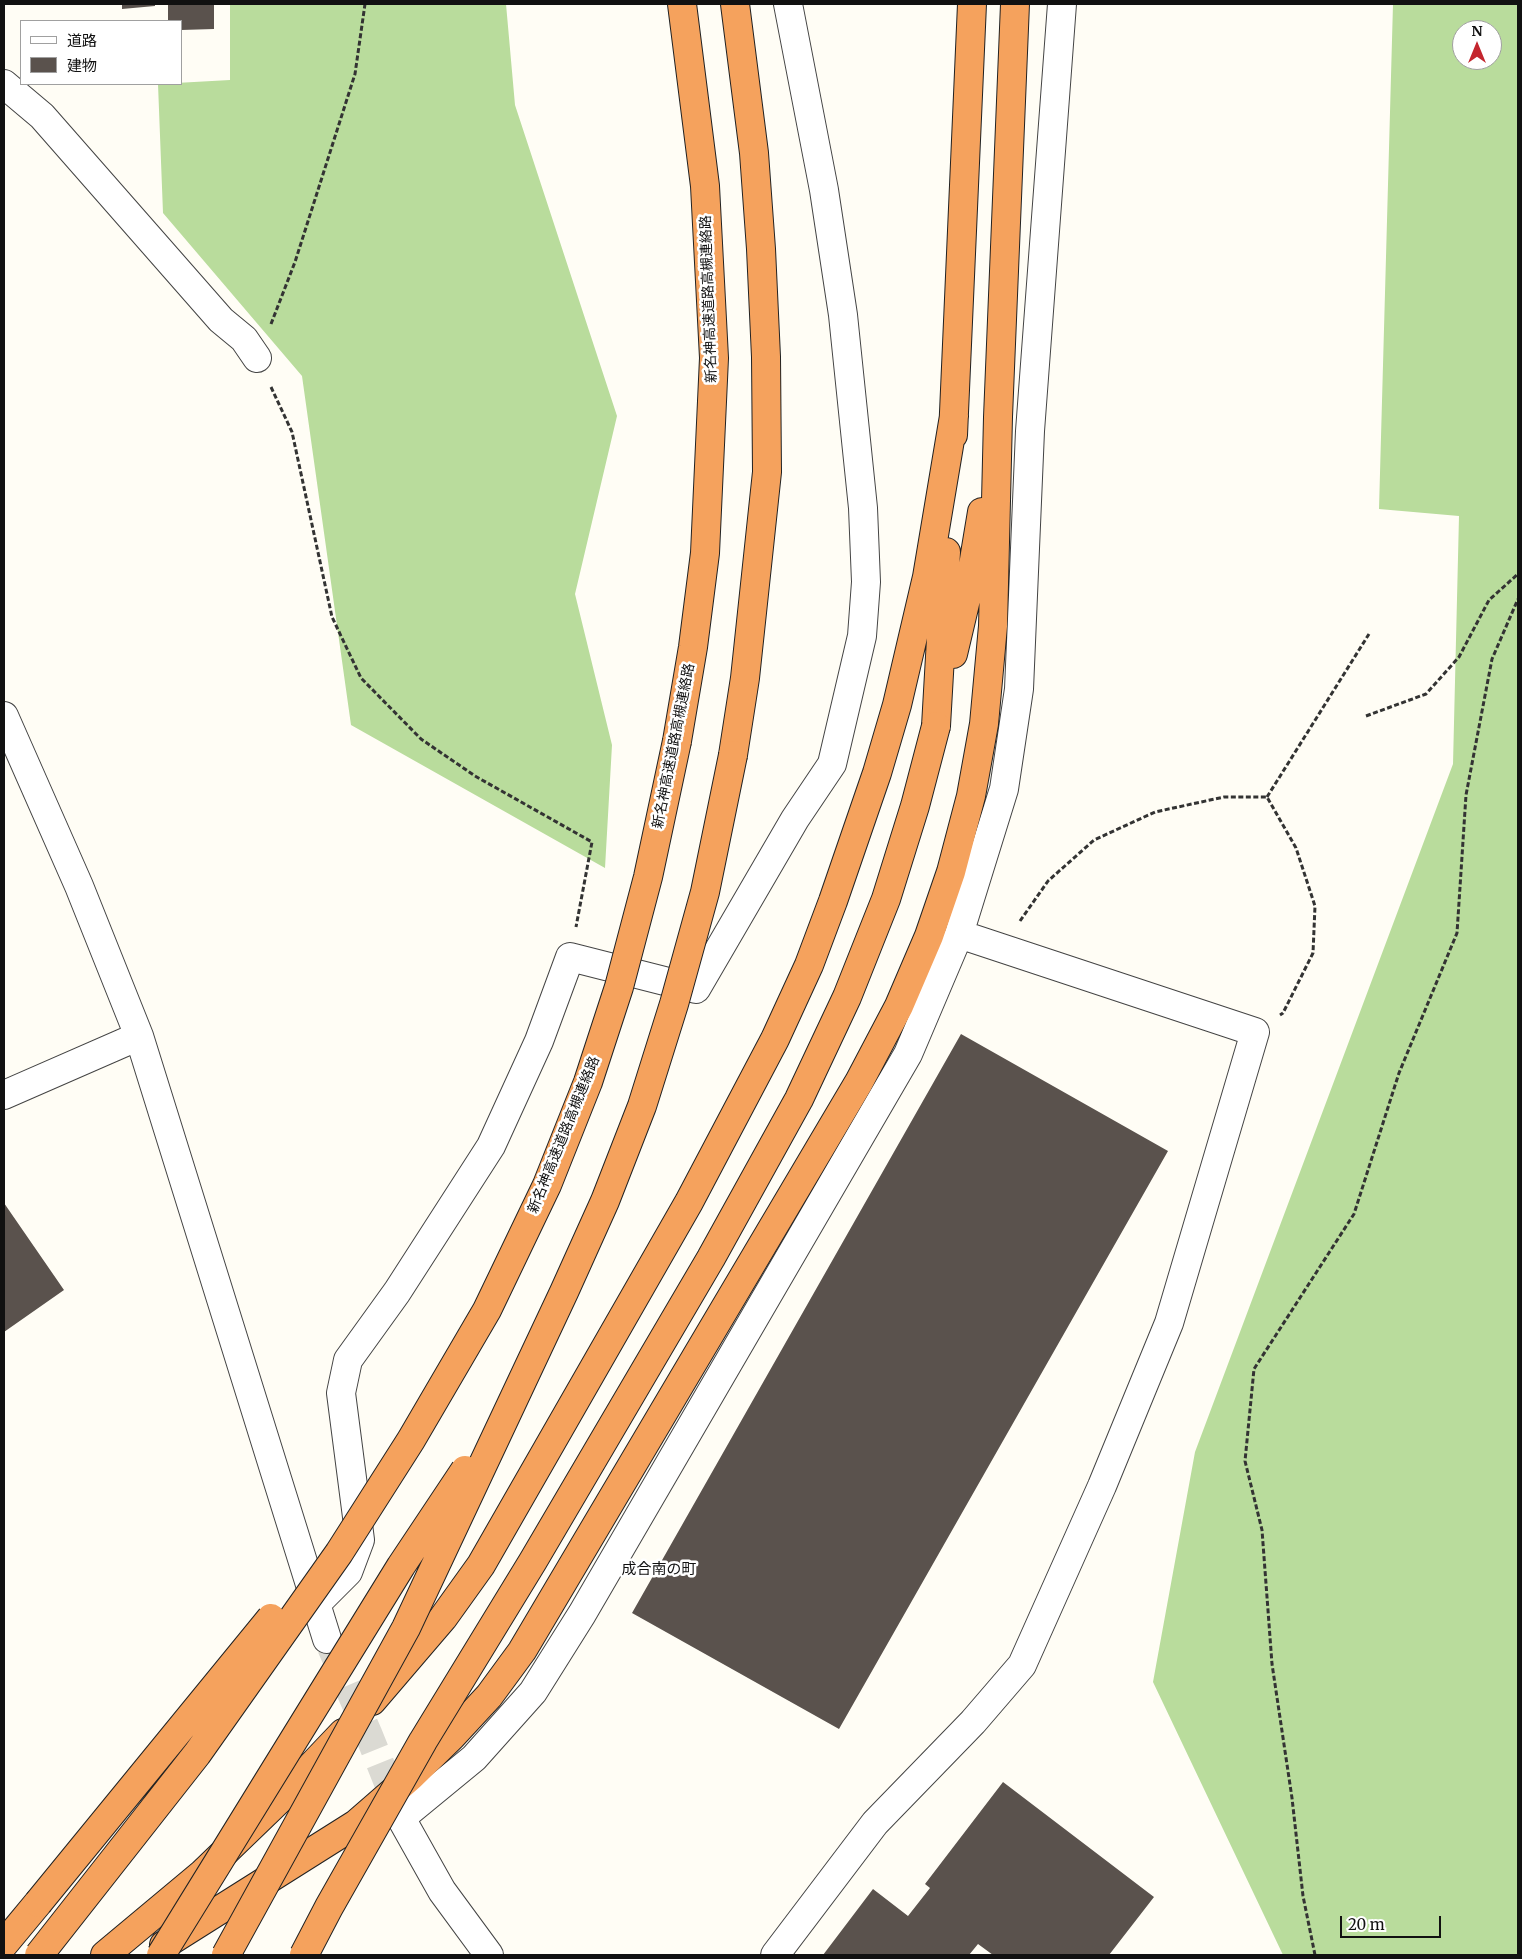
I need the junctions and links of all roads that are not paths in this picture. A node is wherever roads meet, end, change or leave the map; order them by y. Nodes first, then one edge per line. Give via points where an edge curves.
1 (682, 4) edge
2 (735, 4) edge
3 (788, 4) edge
4 (972, 4) edge
5 (1015, 4) edge
6 (1062, 4) edge
7 (4, 84) edge
8 (257, 358) road end
9 (954, 416) junction
10 (998, 417) junction
11 (4, 716) edge
12 (936, 726) junction
13 (959, 934) junction
14 (139, 1036) junction
15 (4, 1095) edge
16 (518, 1390) junction
17 (411, 1440) junction
18 (316, 1604) junction
19 (327, 1639) tunnel mouth
20 (4, 1944) edge
21 (39, 1955) edge
22 (105, 1955) edge
23 (148, 1955) edge
24 (161, 1955) edge
25 (226, 1955) edge
26 (304, 1955) edge
27 (489, 1955) edge
28 (775, 1955) edge

1 - 17 highway, 新名神高速道路高槻連絡路, bridge via 705,186 714,358 705,553 677,741 648,877 588,1082 547,1184 487,1310
2 - 16 highway, bridge via 754,153 760,240 767,472 745,678 733,755 705,892 642,1106 605,1201
3 - 18 street via 824,190 843,315 863,508 866,582 862,636 832,764 795,820 696,989 570,957 539,1041 491,1146 397,1292 348,1360 341,1393 360,1540 348,1572
4 - 9 highway
5 - 10 highway
6 - 13 street via 1030,431 1019,689 1004,789
7 - 8 street via 42,116 221,320 244,339
9 - 12 highway
9 - 22 highway via 927,577 897,705 858,833 809,965 779,1031 689,1202 481,1565 443,1618 341,1736 285,1794 202,1874
10 - 12 highway via 971,578
10 - 23 highway via 993,626 984,724 971,796 951,872 929,936 899,1006 859,1082 522,1651 489,1696 451,1737 356,1824
11 - 14 street via 79,886
12 - 26 highway, bridge via 886,899 847,998 799,1099 578,1486 423,1741
13 - 27 street via 908,1054 582,1614 533,1692 474,1758 402,1818 442,1890
13 - 28 street via 1255,1032 1169,1323 1102,1486 1022,1665 973,1722 875,1823
14 - 15 street
14 - 18 street
16 - 24 highway, bridge via 402,1566
16 - 25 highway, bridge via 406,1628
17 - 20 highway, bridge via 257,1636
17 - 21 highway, bridge via 338,1553 197,1754
18 - 19 street

